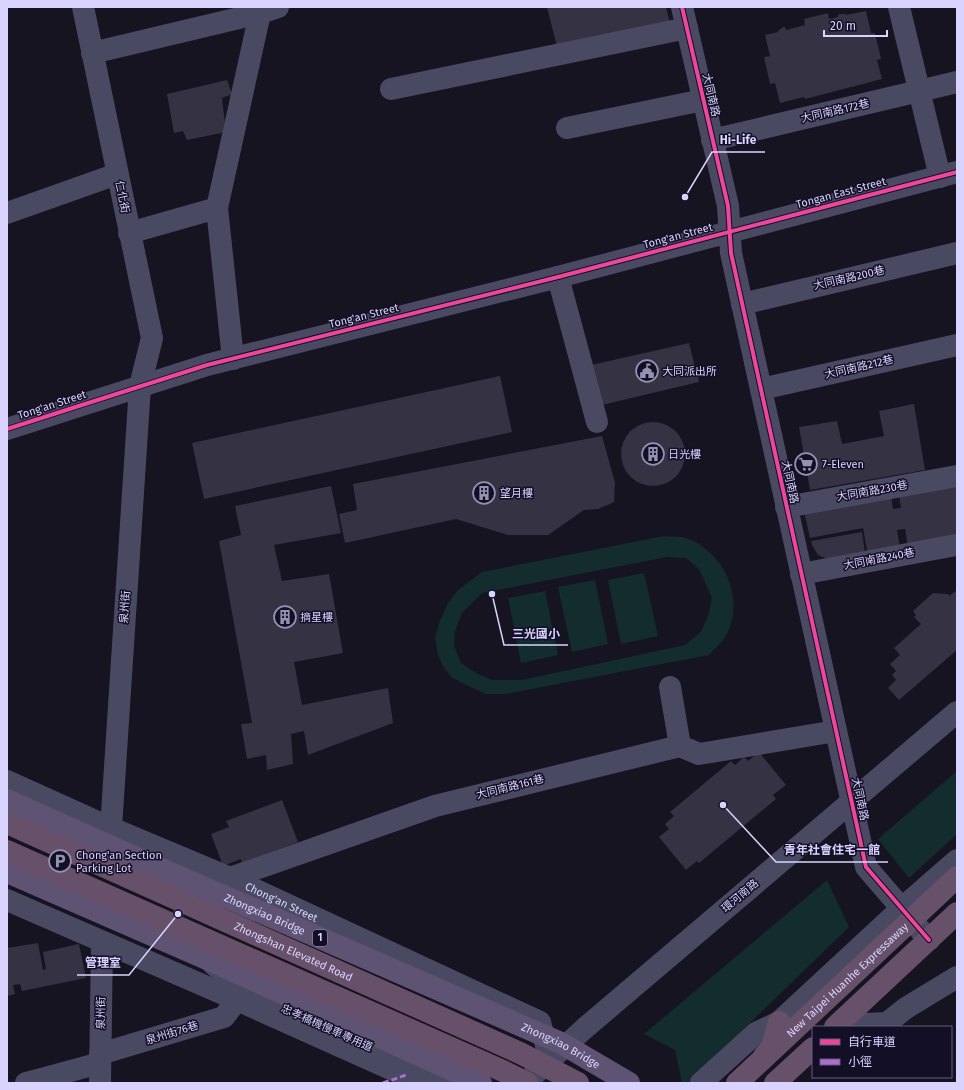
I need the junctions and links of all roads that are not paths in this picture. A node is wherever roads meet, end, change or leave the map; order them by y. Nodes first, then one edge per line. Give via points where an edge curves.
1 (82, 7) edge
2 (899, 7) edge
3 (269, 10) edge
4 (684, 17) edge
5 (92, 52) junction
6 (957, 82) edge
7 (391, 88) dead end
8 (919, 91) junction
9 (703, 100) junction
10 (567, 128) dead end
11 (712, 140) junction
12 (117, 174) junction
13 (948, 175) edge
14 (217, 208) junction
15 (7, 213) edge
16 (729, 232) junction
17 (130, 233) junction
18 (956, 257) edge
19 (558, 277) junction
20 (742, 304) junction
21 (957, 345) edge
22 (233, 359) junction
23 (140, 386) junction
24 (761, 389) junction
25 (597, 422) dead end
26 (7, 429) edge
27 (957, 476) edge
28 (786, 507) junction
29 (956, 545) edge
30 (801, 574) junction
31 (670, 687) dead end
32 (957, 712) edge
33 (836, 731) junction
34 (680, 746) junction
35 (7, 781) edge
36 (7, 800) edge
37 (852, 801) junction
38 (7, 824) edge
39 (111, 828) junction
40 (7, 851) edge
41 (7, 856) edge
42 (957, 860) edge
43 (7, 872) edge
44 (957, 877) edge
45 (230, 878) junction
46 (7, 900) edge
47 (902, 908) junction
48 (208, 910) junction
49 (957, 914) edge
50 (929, 940) junction
51 (102, 942) junction
52 (209, 960) junction
53 (407, 961) junction
54 (957, 977) edge
55 (393, 993) junction
56 (237, 1000) junction
57 (779, 1022) junction
58 (380, 1023) junction
59 (839, 1026) edge
60 (812, 1050) edge
61 (364, 1056) junction
62 (550, 1061) junction
63 (100, 1067) edge
64 (26, 1083) edge
65 (422, 1083) edge
66 (452, 1083) edge
67 (481, 1083) edge
68 (516, 1083) edge
69 (526, 1083) edge
70 (578, 1083) edge
71 (590, 1083) edge
72 (629, 1083) edge
73 (701, 1083) edge
74 (738, 1083) edge
75 (776, 1083) edge

1 - 5 street, 仁化街
2 - 8 street
3 - 5 street
3 - 14 street
4 - 7 street
4 - 9 street, 大同南路
5 - 12 street, 仁化街
6 - 8 street, 大同南路172巷
8 - 11 street, 大同南路172巷
8 - 13 street
9 - 10 street
9 - 11 street, 大同南路
11 - 16 street, 大同南路 via 728,206
12 - 15 street
12 - 17 street, 仁化街
13 - 16 street, Tongan East Street
14 - 17 street
14 - 22 street
16 - 19 street, Tong'an Street
16 - 20 street, 大同南路
17 - 23 street, 仁化街 via 152,338
18 - 20 street, 大同南路200巷
19 - 22 street, Tong'an Street
19 - 25 street
20 - 24 street, 大同南路
21 - 24 street, 大同南路212巷
22 - 23 street, Tong'an Street
23 - 26 street, Tong'an Street
23 - 39 street, 泉州街
24 - 28 street, 大同南路
27 - 28 street, 大同南路230巷
28 - 30 street, 大同南路
29 - 30 street, 大同南路240巷
30 - 33 street, 大同南路
31 - 34 street
32 - 37 street, 環河南路
33 - 34 street via 699,754
33 - 37 street, 大同南路
34 - 45 street, 大同南路161巷 via 435,806
35 - 39 street, Chong'an Street
36 - 72 main road, Zhongxiao Bridge / 1, bridge via 561,1043
37 - 47 street, 大同南路 via 866,867
37 - 62 street, 環河南路
38 - 48 street
38 - 70 highway, Zhongshan Elevated Road / 1, bridge via 520,1053
39 - 45 street, Chong'an Street
40 - 69 highway, bridge
41 - 58 street
42 - 47 street
43 - 52 main road, bridge
44 - 74 highway, New Taipei Huanhe Expressaway, bridge
45 - 48 street
45 - 53 street, Chong'an Street
46 - 51 street
47 - 50 street, 大同南路
47 - 57 street
48 - 55 street
49 - 50 street
49 - 59 highway, bridge
50 - 59 street
51 - 56 street
51 - 63 street, 泉州街
52 - 66 street, 忠孝橋機慢車專用道, bridge via 243,990
52 - 67 main road, bridge
53 - 55 street
53 - 62 street, Chong'an Street via 540,1022
54 - 59 street via 906,1008 887,1023
55 - 58 street
55 - 62 street
56 - 61 street
56 - 63 street, 泉州街76巷 via 224,1017
57 - 73 street via 756,1033
57 - 74 highway via 772,1048
58 - 61 street
58 - 68 street
60 - 75 highway
61 - 65 street
62 - 69 street, 環河南路
62 - 71 street
63 - 64 street, 泉州街76巷

